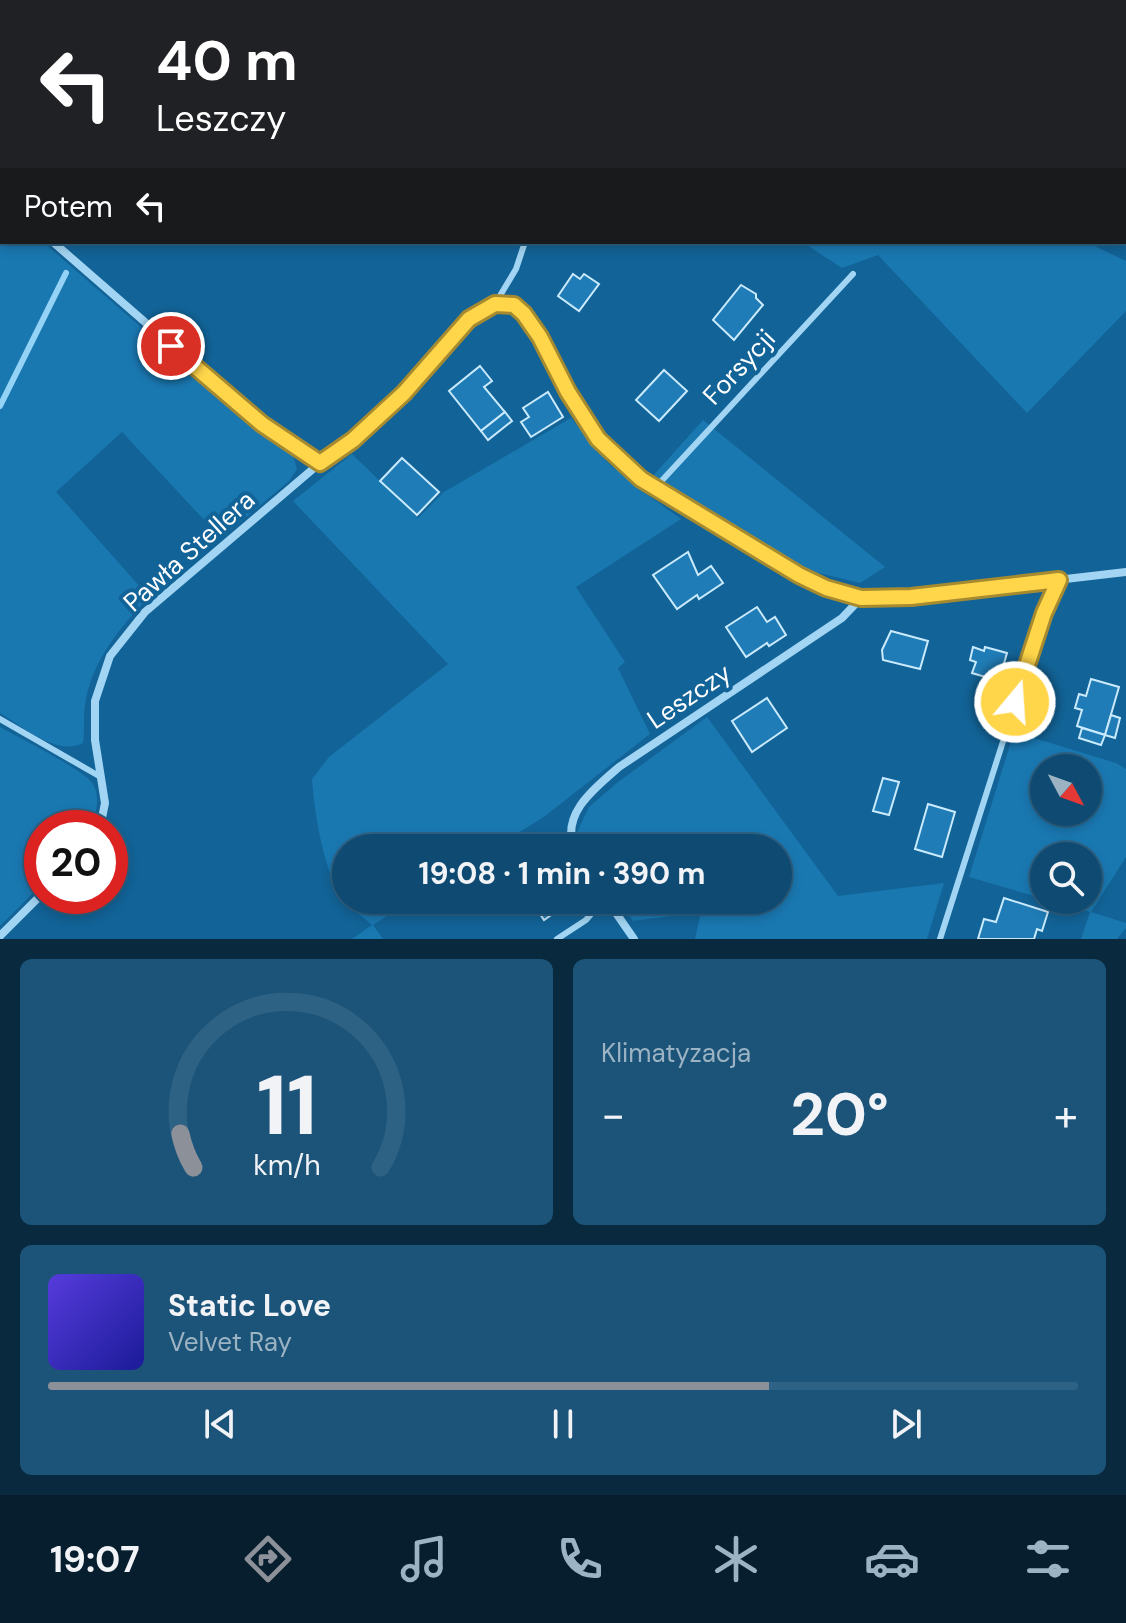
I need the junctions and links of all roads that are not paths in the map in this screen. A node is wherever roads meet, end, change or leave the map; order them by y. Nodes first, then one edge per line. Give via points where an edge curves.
1 (55, 244) edge
2 (524, 244) edge
3 (853, 274) dead end
4 (495, 304) junction
5 (320, 463) junction
6 (654, 488) junction
7 (1126, 572) edge
8 (1059, 580) junction
9 (861, 598) junction
10 (0, 719) edge
11 (99, 776) junction
12 (104, 810) edge
13 (571, 834) edge
14 (24, 912) edge
15 (592, 914) edge
16 (615, 914) edge
17 (0, 936) edge
18 (557, 939) edge
19 (634, 939) edge
20 (940, 939) edge

1 - 5 street via 262,424
2 - 4 lane
3 - 6 lane, Forsycji
4 - 5 street via 469,319 404,393
4 - 6 street via 514,305 524,314 598,439
5 - 11 street, Pawła Stellera via 145,612 110,656 95,701
6 - 9 street via 799,575
7 - 8 street
8 - 9 street
8 - 20 lane
9 - 13 street, Leszczy via 842,618 619,767 577,809
10 - 11 lane
11 - 12 street, Pawła Stellera
14 - 17 street
15 - 18 lane
16 - 19 street

